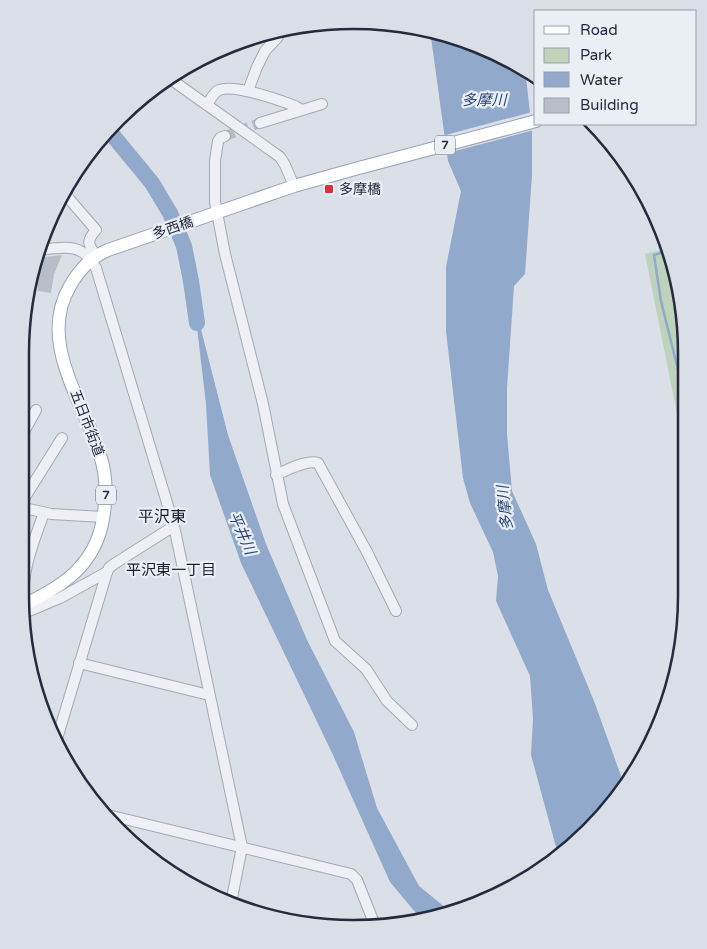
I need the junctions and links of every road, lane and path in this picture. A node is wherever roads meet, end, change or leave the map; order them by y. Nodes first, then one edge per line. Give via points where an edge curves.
1 (277, 38) edge
2 (175, 82) edge
3 (248, 91) junction
4 (322, 104) dead end
5 (207, 105) junction
6 (302, 110) junction
7 (534, 122) edge
8 (260, 123) tunnel mouth
9 (221, 138) dead end
10 (294, 186) junction
11 (69, 198) edge
12 (215, 214) junction
13 (133, 242) joint
14 (46, 250) edge
15 (94, 258) junction
16 (36, 410) dead end
17 (29, 422) edge
18 (62, 438) dead end
19 (276, 475) junction
20 (29, 491) edge
21 (29, 508) edge
22 (44, 512) junction
23 (103, 518) junction
24 (174, 526) junction
25 (29, 556) edge
26 (107, 572) junction
27 (29, 604) edge
28 (29, 606) edge
29 (396, 611) dead end
30 (80, 663) junction
31 (209, 695) junction
32 (412, 725) dead end
33 (59, 732) edge
34 (116, 817) edge
35 (242, 847) junction
36 (232, 897) edge
37 (373, 920) edge

1 - 3 street via 265,51
2 - 5 street
3 - 5 street via 221,89
3 - 6 street
4 - 6 street
5 - 10 street via 280,157
6 - 8 street
7 - 10 main road, 7
9 - 12 street via 215,161
10 - 12 main road, 7
11 - 15 street via 96,230 89,239
12 - 13 main road, 多西橋 / 7
12 - 19 street via 263,404
13 - 15 main road, 五日市街道 / 7
14 - 15 street via 70,248
15 - 23 main road, 五日市街道 / 7 via 67,290 58,327 64,364 102,463 106,485
15 - 24 street
16 - 17 street
18 - 20 street
19 - 29 street via 307,463 318,463
19 - 32 street via 283,504 335,641 366,669 386,701
21 - 22 street
22 - 23 street
22 - 25 street
23 - 27 main road, 五日市街道 / 7 via 95,544 77,572
24 - 26 street via 114,564
24 - 31 street
26 - 28 street via 60,598
26 - 30 street
30 - 31 street
30 - 33 street
31 - 35 street
34 - 35 street
35 - 36 street
35 - 37 street via 353,875

